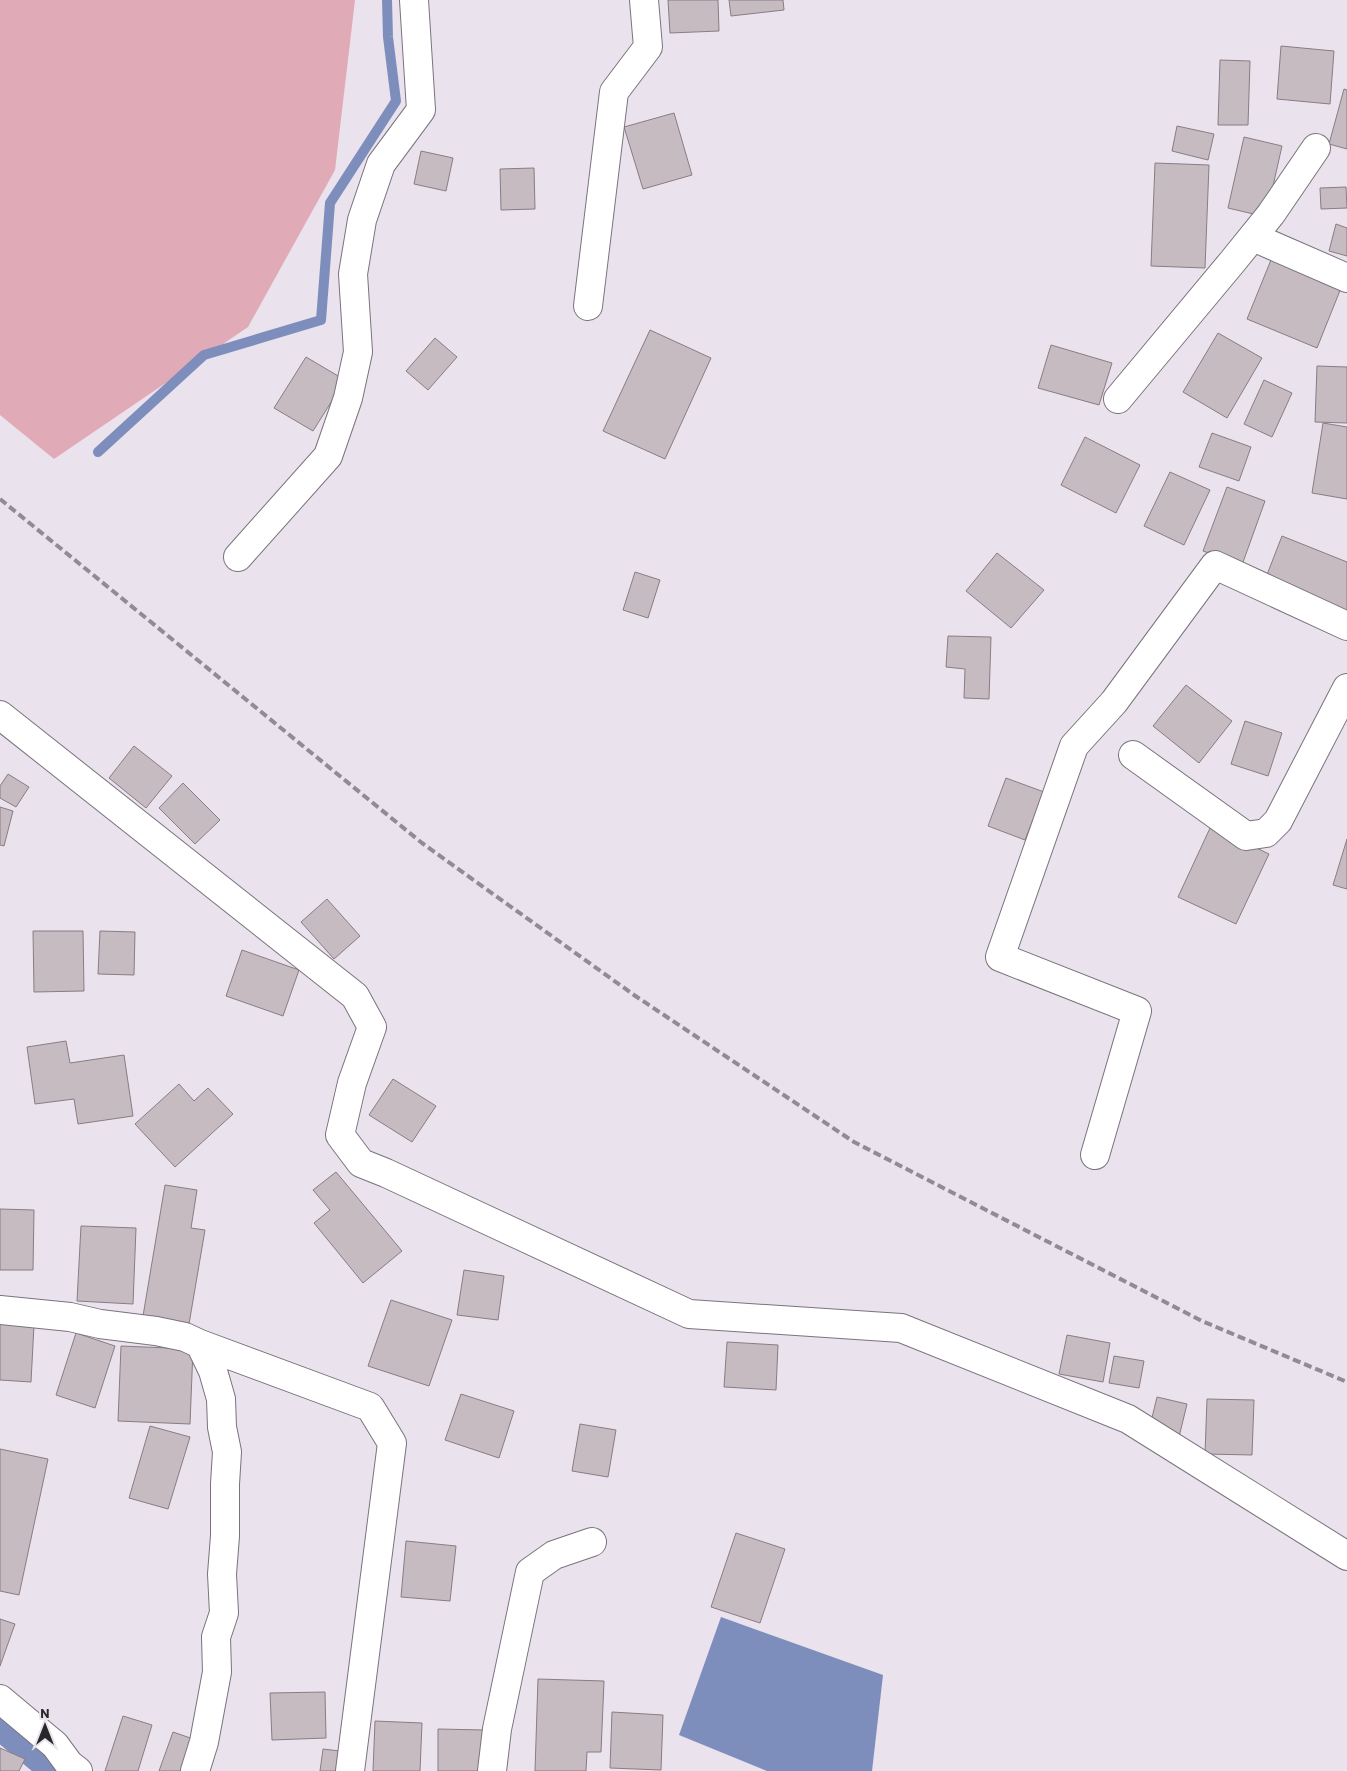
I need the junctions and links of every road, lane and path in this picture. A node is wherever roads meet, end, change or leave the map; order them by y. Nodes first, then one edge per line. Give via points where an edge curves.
1 (414, 0) edge
2 (644, 0) edge
3 (1316, 148) dead end
4 (1252, 237) junction
5 (1347, 278) edge
6 (588, 306) dead end
7 (1118, 399) dead end
8 (238, 557) dead end
9 (1347, 626) edge
10 (1347, 688) edge
11 (1, 721) edge
12 (1133, 755) dead end
13 (1095, 1155) dead end
14 (0, 1310) edge
15 (200, 1344) junction
16 (592, 1542) dead end
17 (1347, 1556) edge
18 (0, 1699) edge
19 (78, 1771) edge
20 (195, 1771) edge
21 (350, 1771) edge
22 (492, 1771) edge

1 - 8 street via 421,110 380,164 362,220 353,274 358,352 348,398 328,456
2 - 6 street via 648,47 614,92
3 - 4 street
4 - 5 street
4 - 7 street
9 - 13 street via 1215,565 1114,702 1074,746 1000,957 1137,1011
10 - 12 street via 1278,821 1266,832 1246,836
11 - 17 street via 355,996 372,1026 352,1083 340,1136 361,1163 690,1314 910,1331 1128,1419
14 - 15 street via 43,1313 156,1331
15 - 20 street via 213,1371 221,1399 222,1427 228,1452 222,1574 224,1613 216,1637 217,1672
15 - 21 street via 370,1407 392,1443
16 - 22 street via 554,1555 530,1572 497,1729
18 - 19 street via 55,1745

